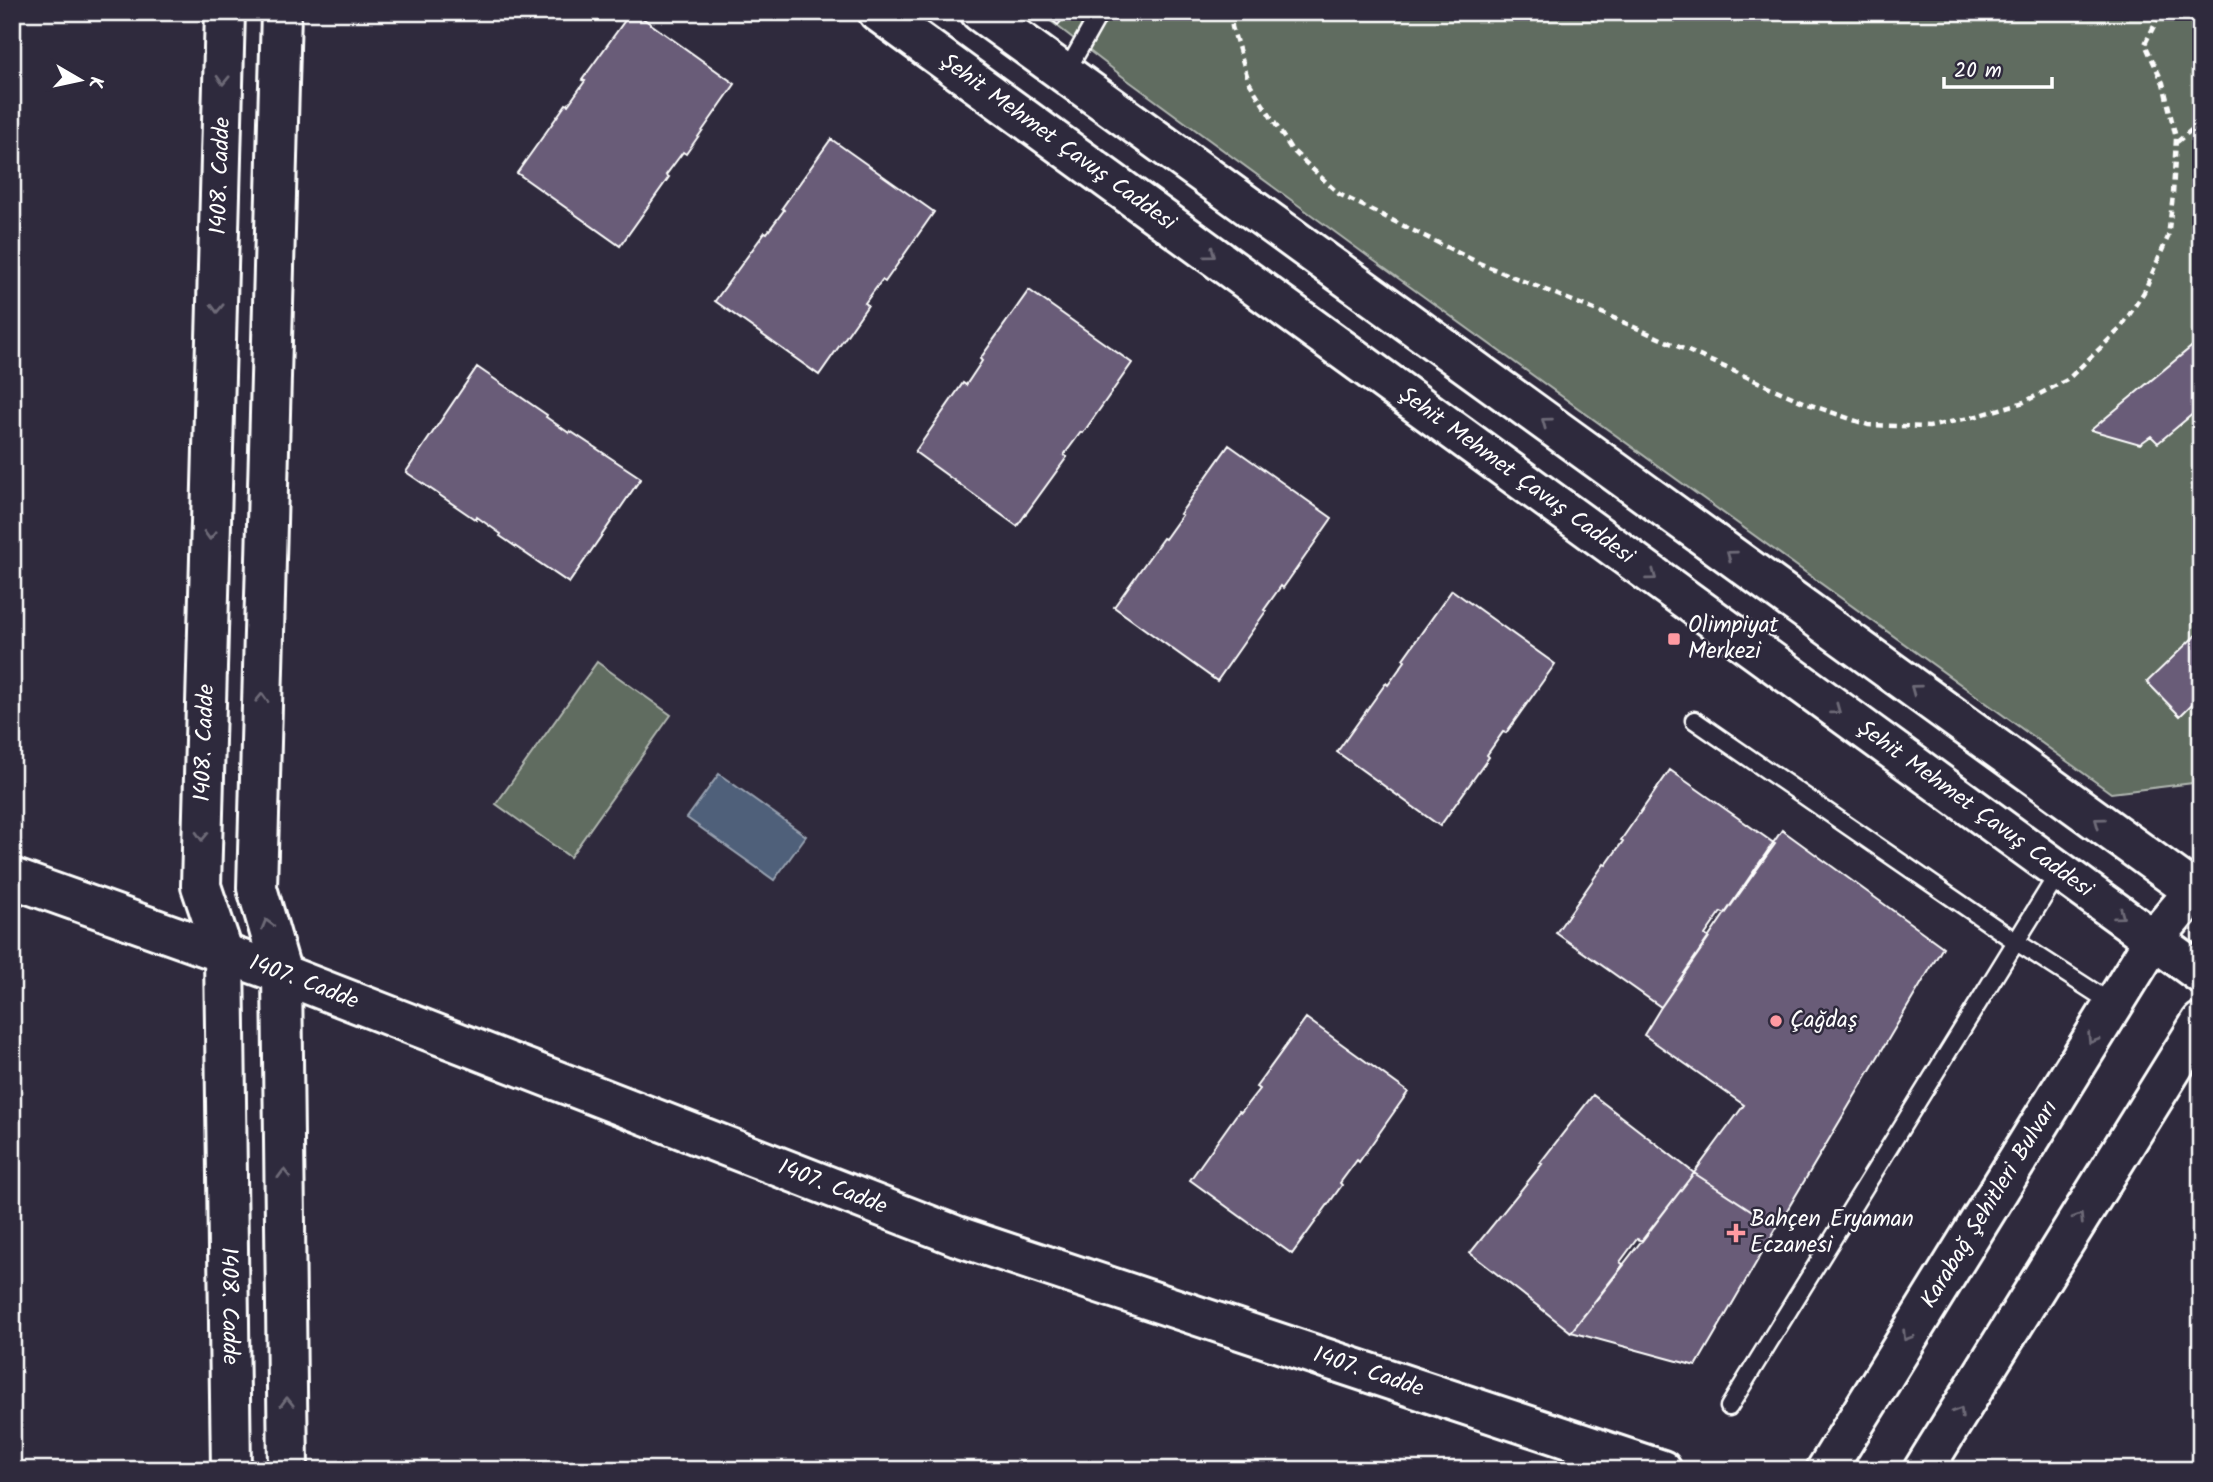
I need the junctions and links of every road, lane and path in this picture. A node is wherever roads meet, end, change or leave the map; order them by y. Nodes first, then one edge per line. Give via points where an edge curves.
1 (225, 12) edge
2 (281, 12) edge
3 (878, 12) edge
4 (1100, 12) edge
5 (1231, 12) edge
6 (2161, 12) edge
7 (994, 16) edge
8 (1066, 74) junction
9 (2201, 122) edge
10 (2176, 142) junction
11 (1694, 720) dead end
12 (2059, 872) junction
13 (12, 878) edge
14 (2199, 890) edge
15 (2154, 939) junction
16 (2015, 941) junction
17 (223, 954) junction
18 (282, 974) junction
19 (2201, 974) edge
20 (2113, 1004) junction
21 (2201, 1022) edge
22 (1729, 1407) dead end
23 (1648, 1468) edge
24 (231, 1470) edge
25 (288, 1470) edge
26 (1826, 1470) edge
27 (1923, 1470) edge

1 -> 17 main road, 1408. Cadde via 201,886
18 -> 2 main road via 257,888
3 -> 12 main road, Şehit Mehmet Çavuş Caddesi
4 - 8 lane
5 - 10 path via 1249,82 1291,149 1339,194 1479,263 1607,314 1808,404 1868,425 1941,425 2024,402 2067,380 2120,329 2144,292 2168,237
6 - 10 path via 2145,44 2163,83
7 - 8 main road
14 -> 8 main road
9 - 10 path
11 - 16 lane
12 -> 15 main road, Şehit Mehmet Çavuş Caddesi
12 - 16 lane
13 - 17 main road, 1407. Cadde
14 - 15 main road, Karabağ Şehitleri Bulvarı
15 - 19 main road, Şehit Mehmet Çavuş Caddesi
15 - 20 main road, Karabağ Şehitleri Bulvarı
16 - 20 lane
16 - 22 lane
17 - 18 main road, 1407. Cadde
17 - 24 main road, 1408. Cadde
18 - 23 main road, 1407. Cadde via 957,1236
25 -> 18 main road
20 -> 26 main road, Karabağ Şehitleri Bulvarı
27 -> 21 main road

